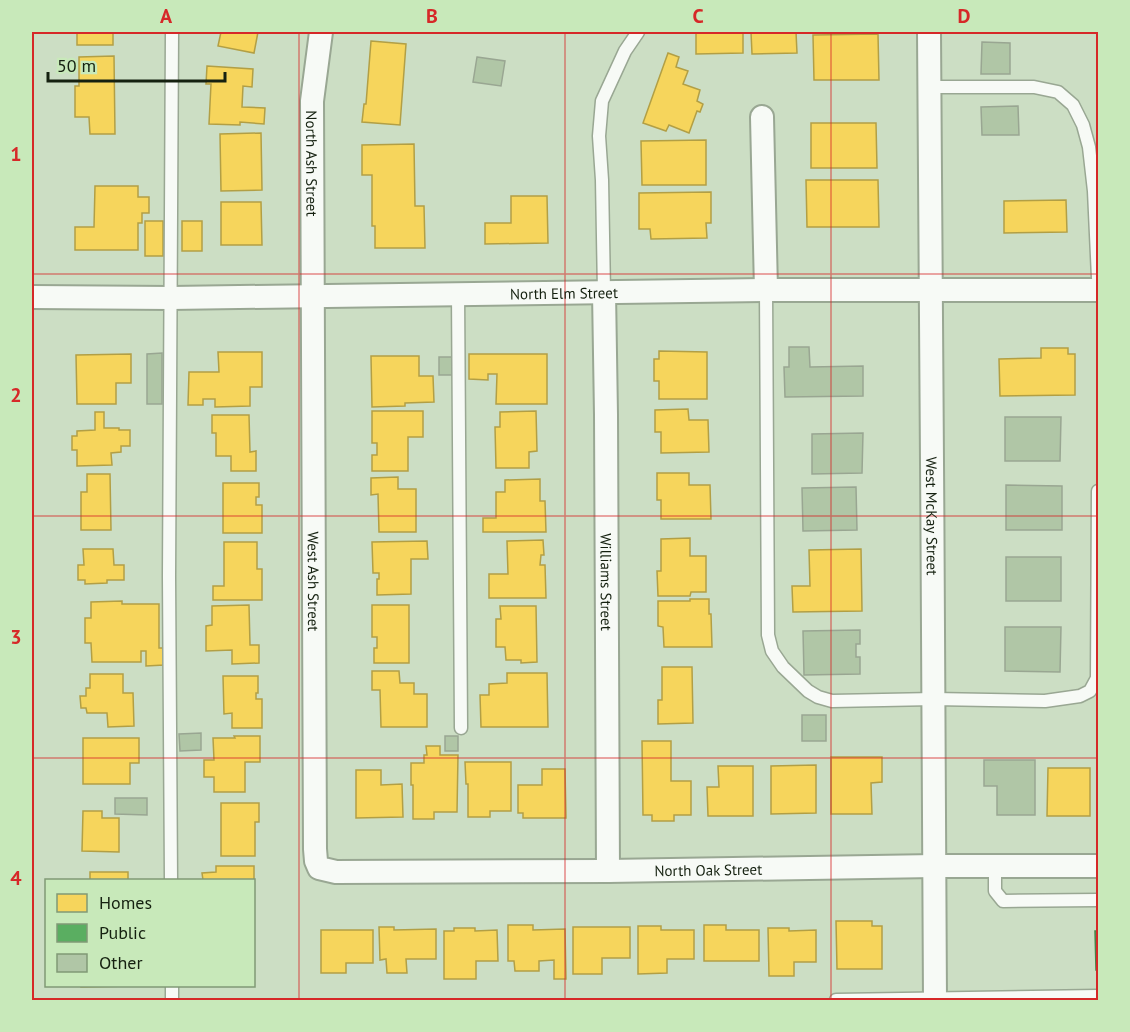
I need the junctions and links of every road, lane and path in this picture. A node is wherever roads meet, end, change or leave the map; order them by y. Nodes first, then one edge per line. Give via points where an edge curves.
1 (172, 32) edge
2 (321, 32) edge
3 (638, 32) edge
4 (929, 32) edge
5 (929, 87) junction
6 (762, 117) dead end
7 (1098, 278) edge
8 (766, 290) junction
9 (1098, 290) edge
10 (930, 291) junction
11 (604, 292) junction
12 (458, 293) junction
13 (313, 295) junction
14 (32, 297) edge
15 (171, 297) junction
16 (1098, 491) edge
17 (934, 699) junction
18 (461, 728) dead end
19 (935, 866) junction
20 (995, 866) junction
21 (1098, 866) edge
22 (319, 868) joint
23 (608, 871) junction
24 (171, 879) edge
25 (1098, 900) edge
26 (1098, 996) edge
27 (1038, 999) edge
28 (836, 1000) edge
29 (935, 1000) edge

1 - 15 lane
2 - 13 street, North Ash Street via 312,101
3 - 11 lane via 602,101 599,136
4 - 5 street, West McKay Street
5 - 7 lane via 1034,87 1058,92 1073,105 1089,147
5 - 10 street, West McKay Street
6 - 8 street
8 - 10 street, North Elm Street
8 - 11 street, North Elm Street
8 - 17 lane via 768,635 772,651 783,667 818,697 832,701
9 - 10 street, North Elm Street
10 - 17 street, West McKay Street
11 - 12 street, North Elm Street
11 - 23 street, Williams Street
12 - 13 street, North Elm Street
12 - 18 lane
13 - 15 street, North Elm Street
13 - 22 street, West Ash Street via 315,849
14 - 15 street, North Elm Street
15 - 24 lane
16 - 17 lane via 1097,678 1090,691 1045,700
17 - 19 street, West McKay Street
19 - 20 street, North Oak Street
19 - 23 street, North Oak Street
19 - 29 street, West McKay Street
20 - 21 street, North Oak Street
20 - 25 lane via 995,891 1003,901
22 - 23 street, North Oak Street via 336,872
26 - 27 lane
27 - 29 lane
28 - 29 lane

